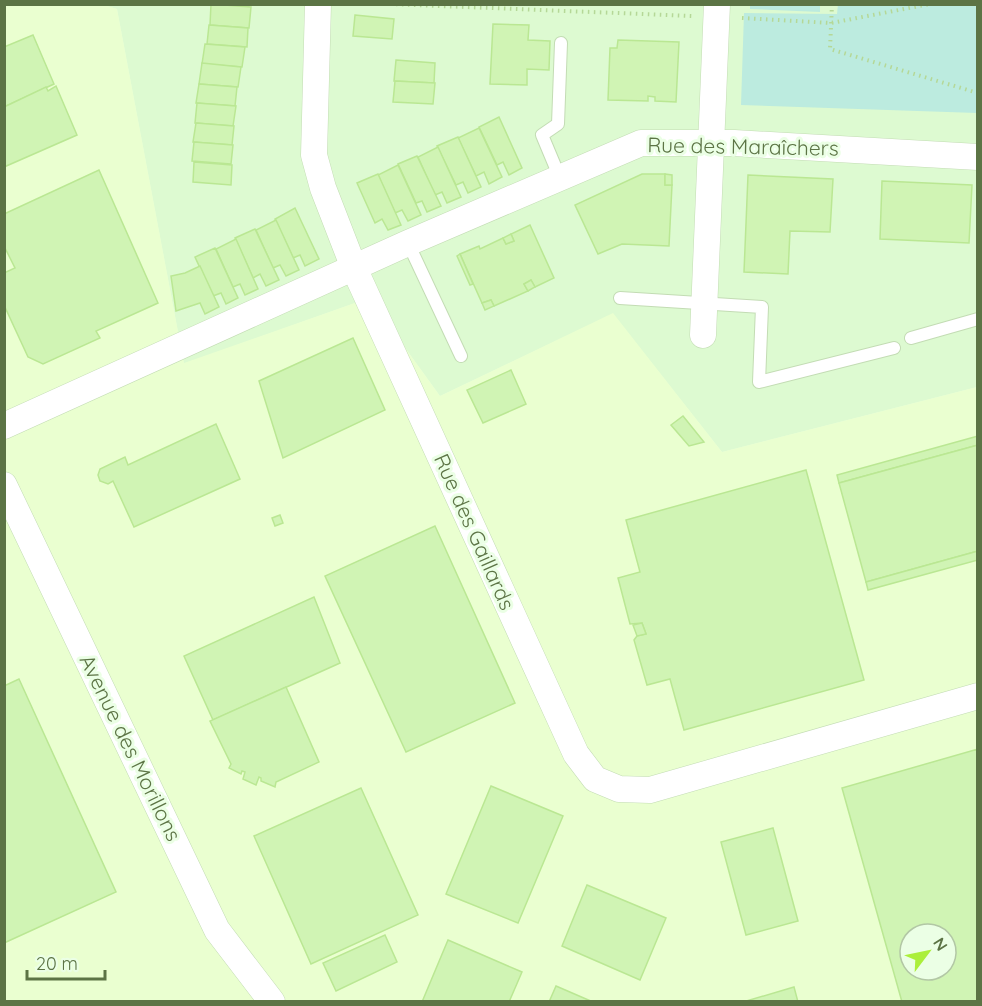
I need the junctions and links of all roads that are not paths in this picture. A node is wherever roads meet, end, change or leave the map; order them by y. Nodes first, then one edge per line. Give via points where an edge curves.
1 (318, 4) edge
2 (716, 11) edge
3 (561, 43) dead end
4 (711, 142) junction
5 (978, 156) edge
6 (560, 178) junction
7 (408, 243) junction
8 (354, 268) junction
9 (620, 298) dead end
10 (705, 302) junction
11 (978, 319) edge
12 (703, 335) dead end
13 (911, 338) dead end
14 (894, 348) dead end
15 (461, 356) dead end
16 (4, 426) edge
17 (4, 485) edge
18 (978, 696) edge
19 (272, 1002) edge

1 - 8 street, Rue des Gaillards via 314,155
2 - 4 street
3 - 6 lane via 558,124 542,135
4 - 5 street, Rue des Maraîchers
4 - 6 street, Rue des Maraîchers via 641,143
4 - 10 street
6 - 7 street, Rue des Maraîchers
7 - 8 street, Rue des Maraîchers
7 - 15 lane
8 - 16 street
8 - 18 street, Rue des Gaillards via 576,754 595,779 619,789 650,790
9 - 10 lane
10 - 12 street
10 - 14 lane via 762,307 759,382
11 - 13 lane
17 - 19 street, Avenue des Morillons via 217,930

